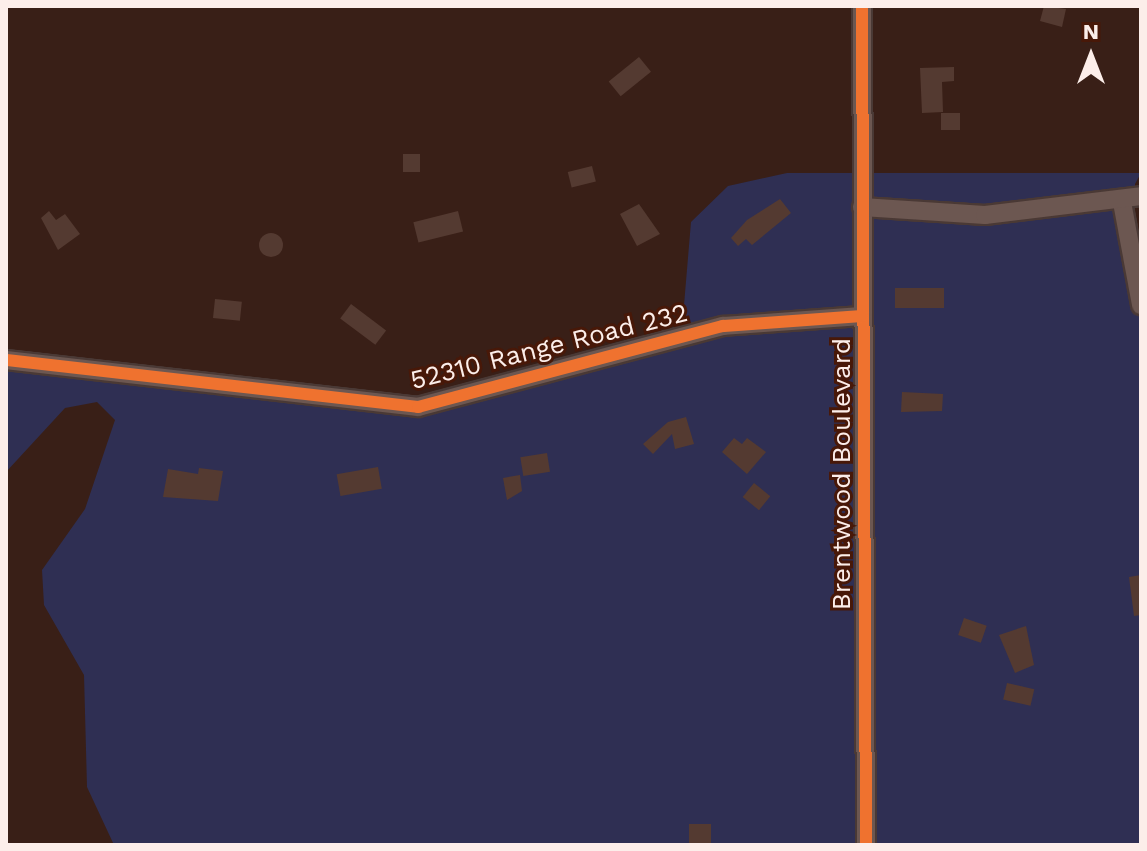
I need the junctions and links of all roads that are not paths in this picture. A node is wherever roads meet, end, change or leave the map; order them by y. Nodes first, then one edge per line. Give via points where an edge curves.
1 (862, 6) edge
2 (1141, 196) edge
3 (1122, 202) junction
4 (862, 207) junction
5 (1141, 305) edge
6 (863, 316) junction
7 (6, 360) edge
8 (866, 845) edge

1 - 4 street, Brentwood Boulevard
2 - 3 street
3 - 4 street via 985,215
3 - 5 street
4 - 6 street, Brentwood Boulevard
6 - 7 street, 52310 Range Road 232 via 723,326 418,407
6 - 8 street, Brentwood Boulevard

